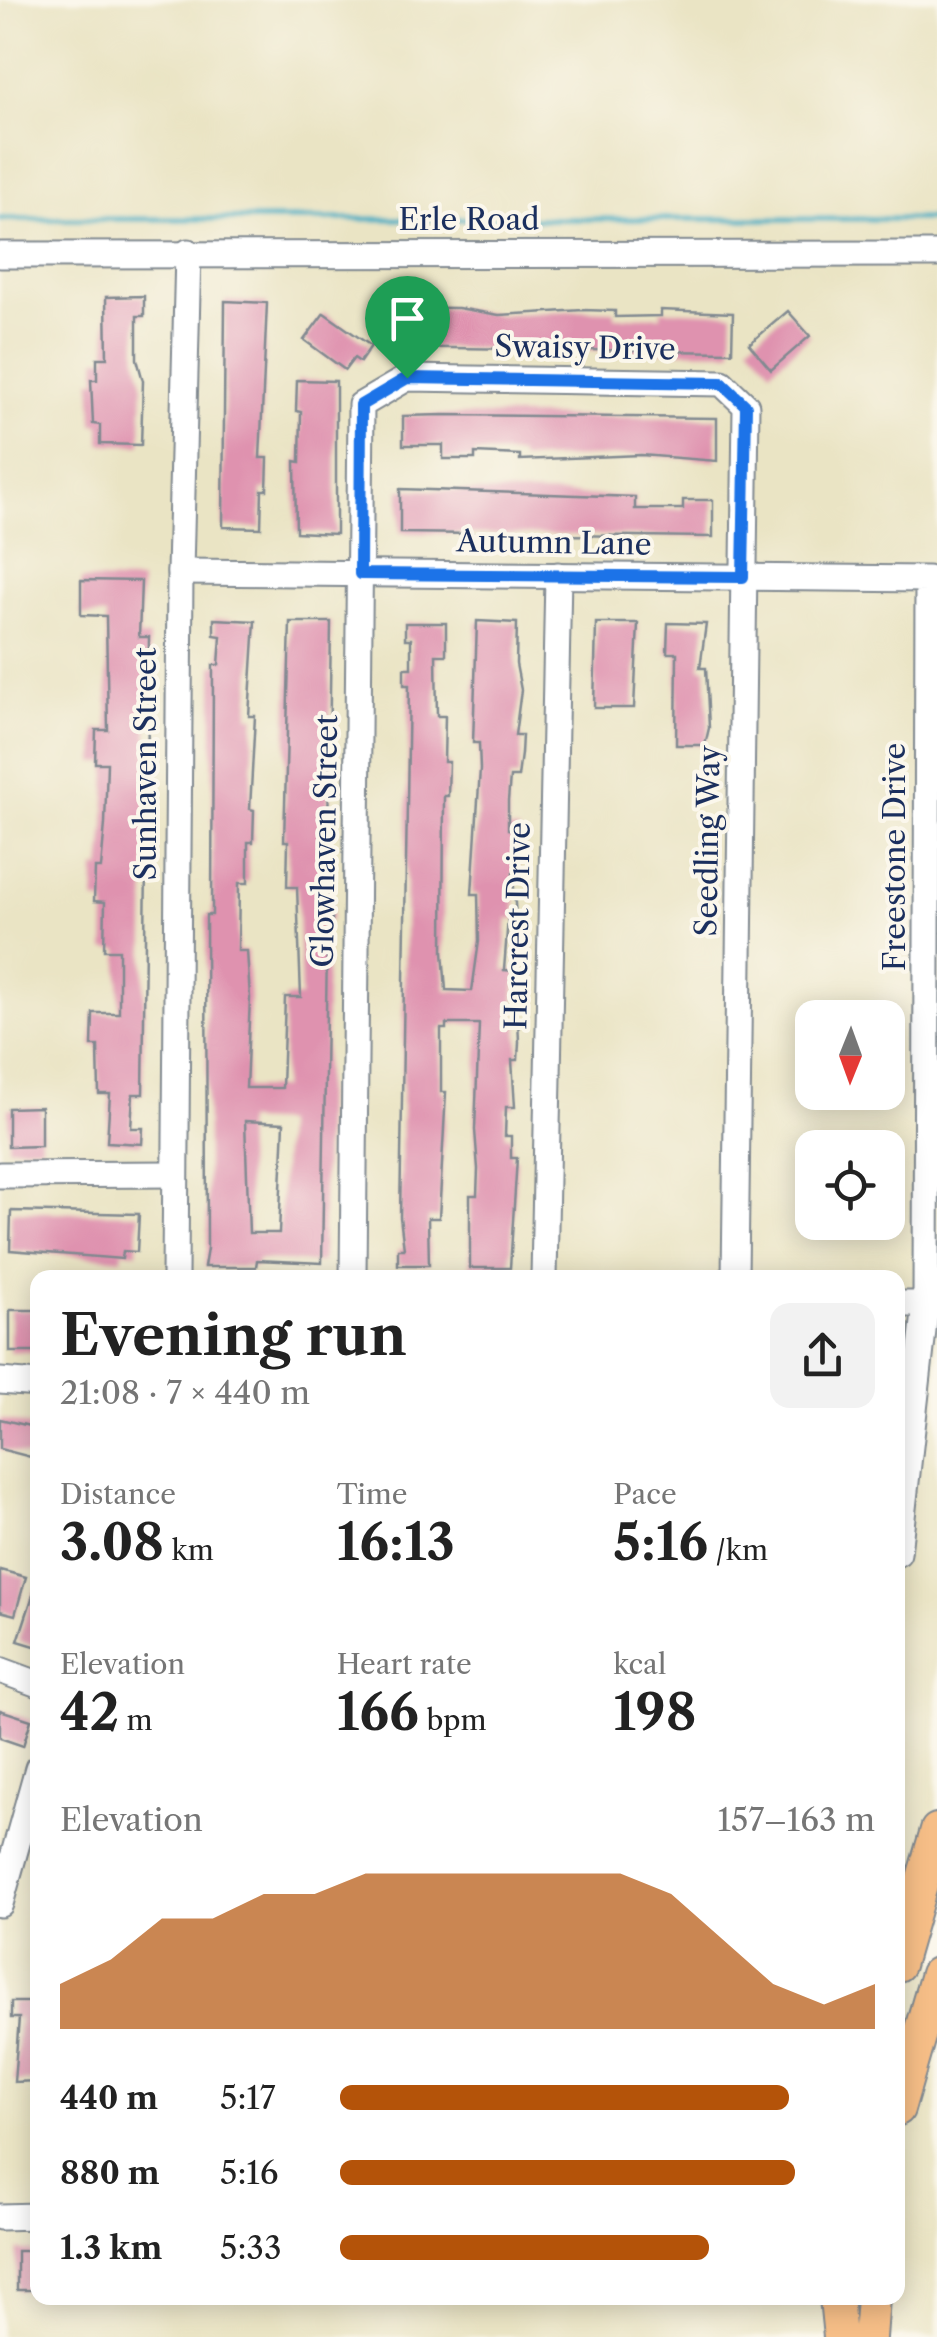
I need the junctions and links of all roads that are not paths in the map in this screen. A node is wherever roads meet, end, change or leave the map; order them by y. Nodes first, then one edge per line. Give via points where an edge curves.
1 (188, 252) junction
2 (0, 254) edge
3 (937, 254) edge
4 (361, 405) joint
5 (746, 406) joint
6 (180, 572) junction
7 (360, 574) junction
8 (558, 575) junction
9 (743, 577) junction
10 (928, 578) joint
11 (176, 1174) junction
12 (0, 1175) edge
13 (174, 1270) edge
14 (353, 1270) edge
15 (544, 1270) edge
16 (735, 1270) edge
17 (905, 1304) edge
18 (932, 1304) edge
19 (0, 1381) edge
20 (30, 1383) edge
21 (905, 1502) edge
22 (0, 1670) edge
23 (30, 1681) edge
24 (30, 1797) edge
25 (937, 1830) edge
26 (0, 1904) edge
27 (905, 1941) edge
28 (937, 1974) edge
29 (905, 2085) edge
30 (30, 2216) edge
31 (0, 2217) edge
32 (837, 2305) edge
33 (872, 2305) edge
34 (840, 2337) edge
35 (870, 2337) edge

1 - 2 street, Erle Road
1 - 3 street, Erle Road
1 - 6 street, Sunhaven Street
4 - 5 street, Swaisy Drive via 407,378 722,383
4 - 7 street, Glowhaven Street
5 - 9 street, Seedling Way
6 - 7 street, Autumn Lane
6 - 11 street, Sunhaven Street
7 - 8 street, Autumn Lane
7 - 14 street, Glowhaven Street
8 - 9 street, Autumn Lane
8 - 15 street, Harcrest Drive
9 - 10 street, Autumn Lane
9 - 16 street, Seedling Way
10 - 18 street, Freestone Drive
11 - 12 street
11 - 13 street, Sunhaven Street
17 - 18 street
18 - 21 street, Freestone Drive
19 - 20 street
22 - 23 street
24 - 26 street
25 - 27 main road
28 - 29 main road
30 - 31 street
32 - 34 main road
33 - 35 main road

